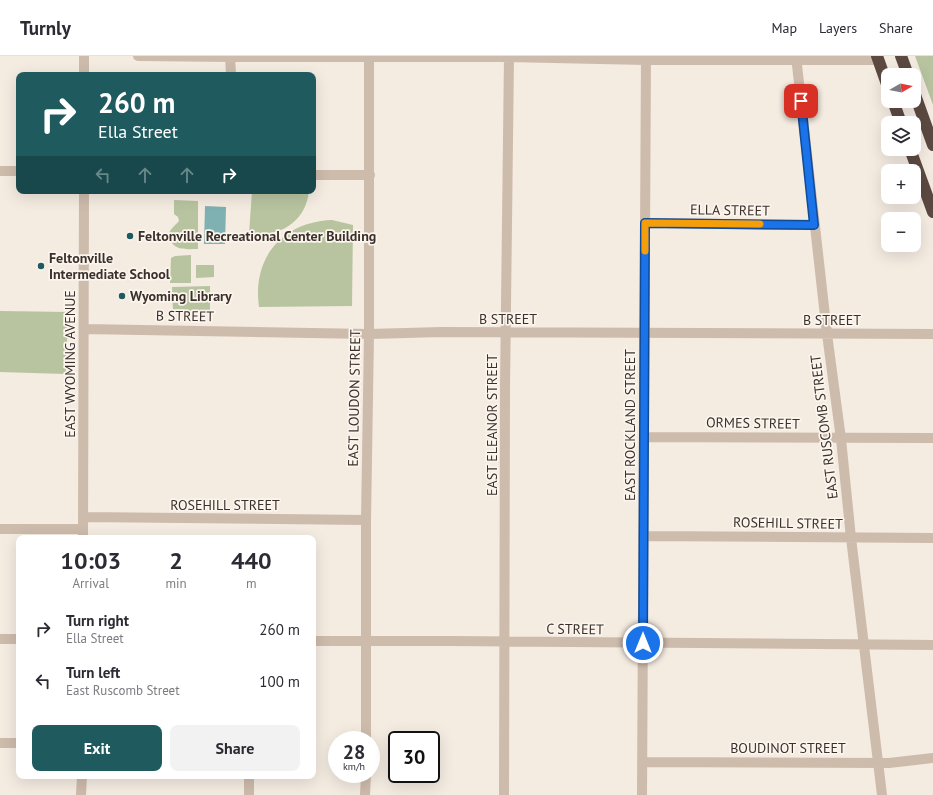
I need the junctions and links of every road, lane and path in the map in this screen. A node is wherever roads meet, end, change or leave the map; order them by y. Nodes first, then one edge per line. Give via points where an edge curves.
1 (84, 56) edge
2 (138, 56) edge
3 (369, 56) edge
4 (901, 56) edge
5 (230, 57) edge
6 (509, 57) edge
7 (646, 58) edge
8 (796, 58) edge
9 (878, 58) edge
10 (881, 68) edge
11 (905, 68) edge
12 (84, 72) edge
13 (230, 72) edge
14 (920, 108) edge
15 (933, 145) edge
16 (913, 156) edge
17 (0, 170) edge
18 (16, 171) edge
19 (316, 175) edge
20 (370, 175) junction
21 (84, 194) edge
22 (933, 212) edge
23 (645, 223) junction
24 (814, 225) junction
25 (84, 329) junction
26 (506, 333) junction
27 (645, 333) junction
28 (369, 334) junction
29 (827, 334) junction
30 (933, 334) edge
31 (644, 437) junction
32 (933, 438) edge
33 (841, 439) junction
34 (83, 518) junction
35 (366, 520) junction
36 (0, 529) edge
37 (83, 534) edge
38 (643, 536) junction
39 (851, 538) junction
40 (933, 538) edge
41 (0, 639) edge
42 (16, 639) edge
43 (316, 641) edge
44 (367, 642) junction
45 (505, 642) junction
46 (643, 643) junction
47 (864, 645) junction
48 (933, 645) edge
49 (366, 731) edge
50 (0, 743) edge
51 (16, 743) edge
52 (933, 758) edge
53 (642, 762) junction
54 (878, 763) junction
55 (82, 779) edge
56 (249, 779) edge
57 (366, 783) edge
58 (81, 795) edge
59 (249, 795) edge
60 (365, 795) edge
61 (504, 795) edge
62 (642, 795) edge
63 (882, 795) edge

1 - 12 street
2 - 5 street
3 - 5 street
3 - 6 street
3 - 20 street, EAST LOUDON STREET
4 - 11 highway
5 - 13 street
6 - 7 street
6 - 26 street, EAST ELEANOR STREET
7 - 8 street
7 - 23 street, EAST ROCKLAND STREET
8 - 9 street
8 - 24 street, EAST RUSCOMB STREET
9 - 10 highway
14 - 15 highway
16 - 22 highway
17 - 18 street
19 - 20 street
20 - 28 street, EAST LOUDON STREET
21 - 25 street, EAST WYOMING AVENUE
23 - 24 street, ELLA STREET
23 - 27 street, EAST ROCKLAND STREET
24 - 29 street, EAST RUSCOMB STREET
25 - 28 street, B STREET
25 - 34 street, EAST WYOMING AVENUE
26 - 27 street, B STREET
26 - 28 street, B STREET
26 - 45 street, EAST ELEANOR STREET
27 - 29 street, B STREET
27 - 31 street, EAST ROCKLAND STREET
28 - 35 street, EAST LOUDON STREET
29 - 30 street, B STREET
29 - 33 street, EAST RUSCOMB STREET
31 - 33 street, ORMES STREET
31 - 38 street, EAST ROCKLAND STREET
32 - 33 street, ORMES STREET
33 - 39 street, EAST RUSCOMB STREET
34 - 35 street, ROSEHILL STREET
34 - 37 street, EAST WYOMING AVENUE
35 - 44 street, EAST LOUDON STREET
36 - 37 street
38 - 39 street, ROSEHILL STREET
38 - 46 street, EAST ROCKLAND STREET
39 - 40 street, ROSEHILL STREET
39 - 47 street, EAST RUSCOMB STREET
41 - 42 street
43 - 44 street, C STREET
44 - 45 street, C STREET
44 - 49 street, EAST LOUDON STREET
45 - 46 street, C STREET
45 - 61 street, EAST ELEANOR STREET
46 - 47 street, C STREET
46 - 53 street, EAST ROCKLAND STREET
47 - 48 street, C STREET
47 - 54 street, EAST RUSCOMB STREET
50 - 51 street
52 - 54 street, BOUDINOT STREET
53 - 54 street, BOUDINOT STREET
53 - 62 street, EAST ROCKLAND STREET
54 - 63 street, EAST RUSCOMB STREET
55 - 58 street
56 - 59 street
57 - 60 street

